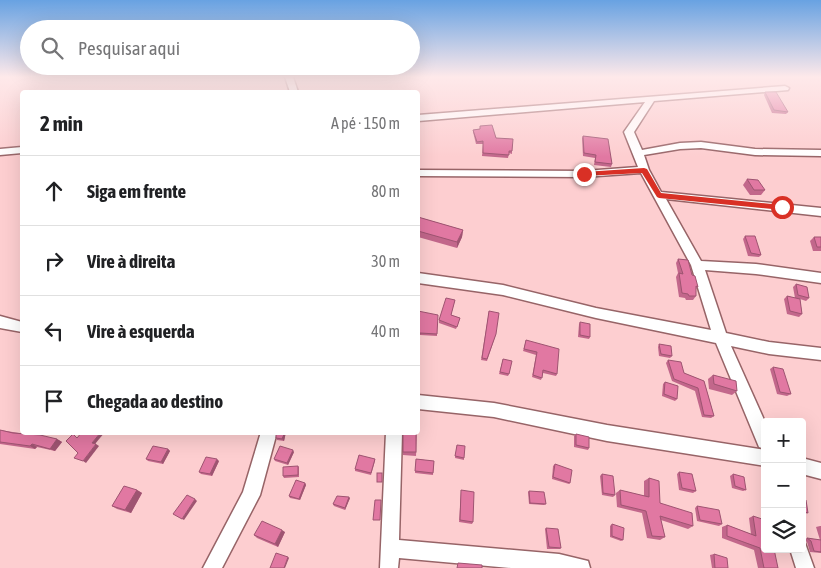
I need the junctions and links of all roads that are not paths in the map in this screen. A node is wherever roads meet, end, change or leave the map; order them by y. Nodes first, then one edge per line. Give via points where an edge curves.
1 (616, 104) edge
2 (648, 104) edge
3 (420, 118) edge
4 (20, 150) edge
5 (0, 152) edge
6 (639, 153) junction
7 (821, 153) edge
8 (644, 170) junction
9 (420, 173) edge
10 (659, 196) junction
11 (821, 212) edge
12 (697, 265) junction
13 (420, 278) edge
14 (821, 278) edge
15 (0, 322) edge
16 (20, 327) edge
17 (720, 337) junction
18 (821, 354) edge
19 (420, 402) edge
20 (761, 431) edge
21 (268, 435) edge
22 (394, 435) edge
23 (761, 457) edge
24 (806, 467) edge
25 (821, 470) edge
26 (390, 548) junction
27 (800, 553) edge
28 (212, 568) edge
29 (389, 568) edge
30 (581, 568) edge
31 (804, 568) edge

1 - 3 street
2 - 6 street via 628,132
4 - 5 street
6 - 7 street via 701,145 763,153
6 - 8 street
8 - 9 street via 584,174
8 - 10 street
10 - 11 street
10 - 12 street
12 - 14 street
12 - 17 street
13 - 17 street via 502,290 596,313
15 - 16 street
17 - 18 street via 769,348
17 - 20 street
19 - 23 street via 494,410 607,433
21 - 28 street via 251,494
22 - 26 street
24 - 25 street
26 - 29 street
26 - 30 street
27 - 31 street

